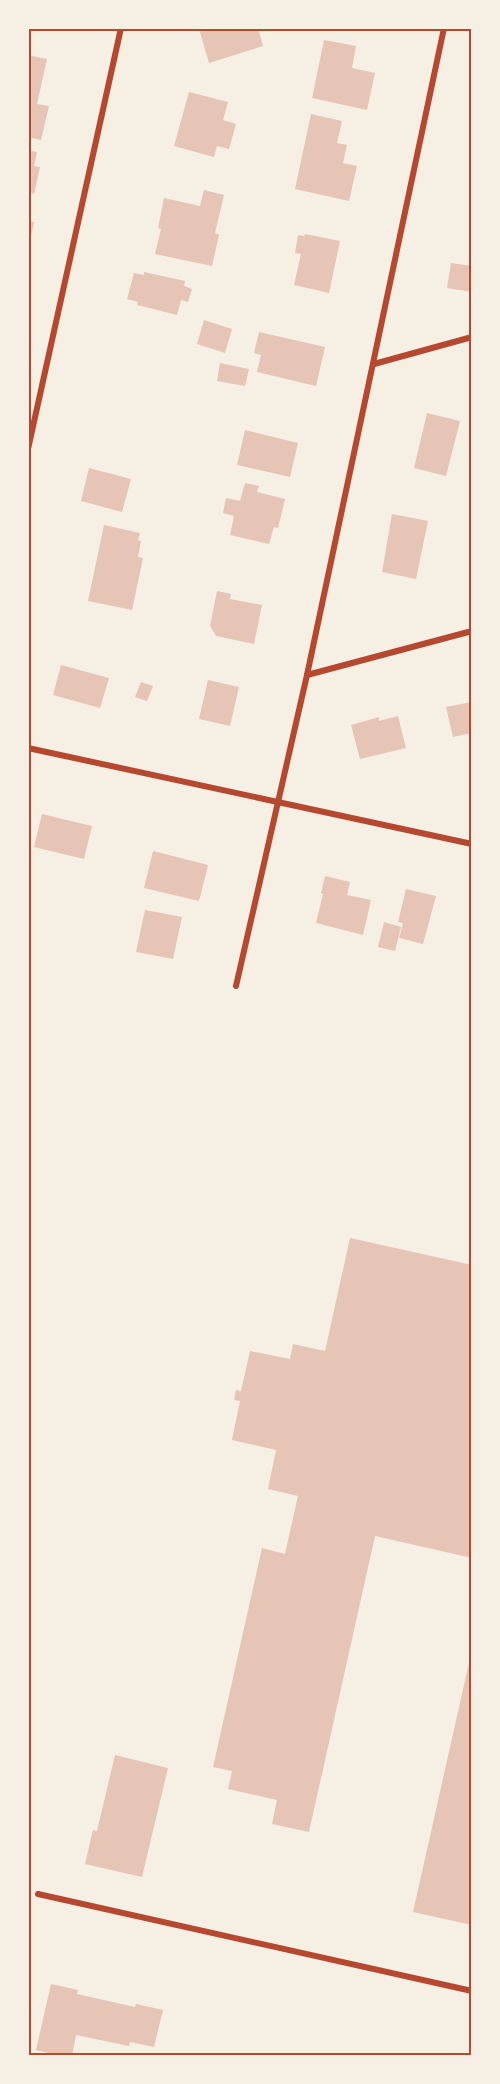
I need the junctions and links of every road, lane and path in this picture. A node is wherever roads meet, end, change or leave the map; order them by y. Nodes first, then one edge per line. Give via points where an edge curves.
1 (121, 28) edge
2 (444, 28) edge
3 (471, 337) edge
4 (374, 364) junction
5 (28, 449) edge
6 (471, 631) edge
7 (307, 675) junction
8 (28, 748) edge
9 (277, 802) junction
10 (471, 844) edge
11 (236, 986) dead end
12 (38, 1894) dead end
13 (471, 1991) edge

1 - 5 street
2 - 4 street
3 - 4 street
4 - 7 street
6 - 7 street
7 - 9 street
8 - 9 street
9 - 10 street
9 - 11 street
12 - 13 street

